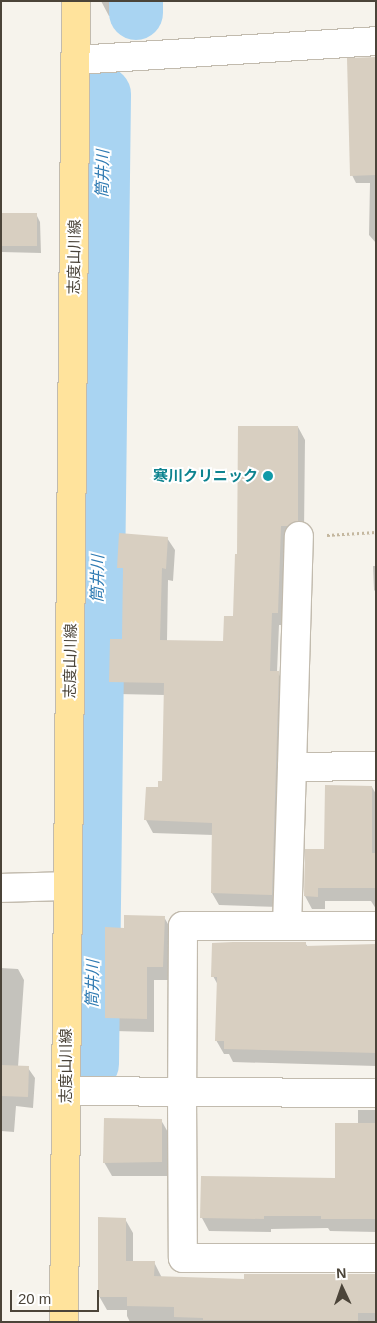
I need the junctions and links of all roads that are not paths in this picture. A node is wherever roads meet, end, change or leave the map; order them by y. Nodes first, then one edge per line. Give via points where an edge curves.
1 (76, 1) edge
2 (376, 40) edge
3 (77, 60) junction
4 (299, 536) road end
5 (376, 766) edge
6 (292, 767) junction
7 (68, 886) junction
8 (1, 888) edge
9 (287, 926) junction
10 (376, 926) edge
11 (66, 1091) junction
12 (182, 1092) junction
13 (376, 1093) edge
14 (376, 1258) edge
15 (64, 1322) edge

1 - 3 main road, 志度山川線
2 - 3 street
3 - 7 main road, 志度山川線
4 - 6 street
5 - 6 street
6 - 9 street
7 - 8 street
7 - 11 main road, 志度山川線
9 - 10 street
9 - 12 street via 183,926
11 - 12 street
11 - 15 main road, 志度山川線
12 - 13 street
12 - 14 street via 183,1258

